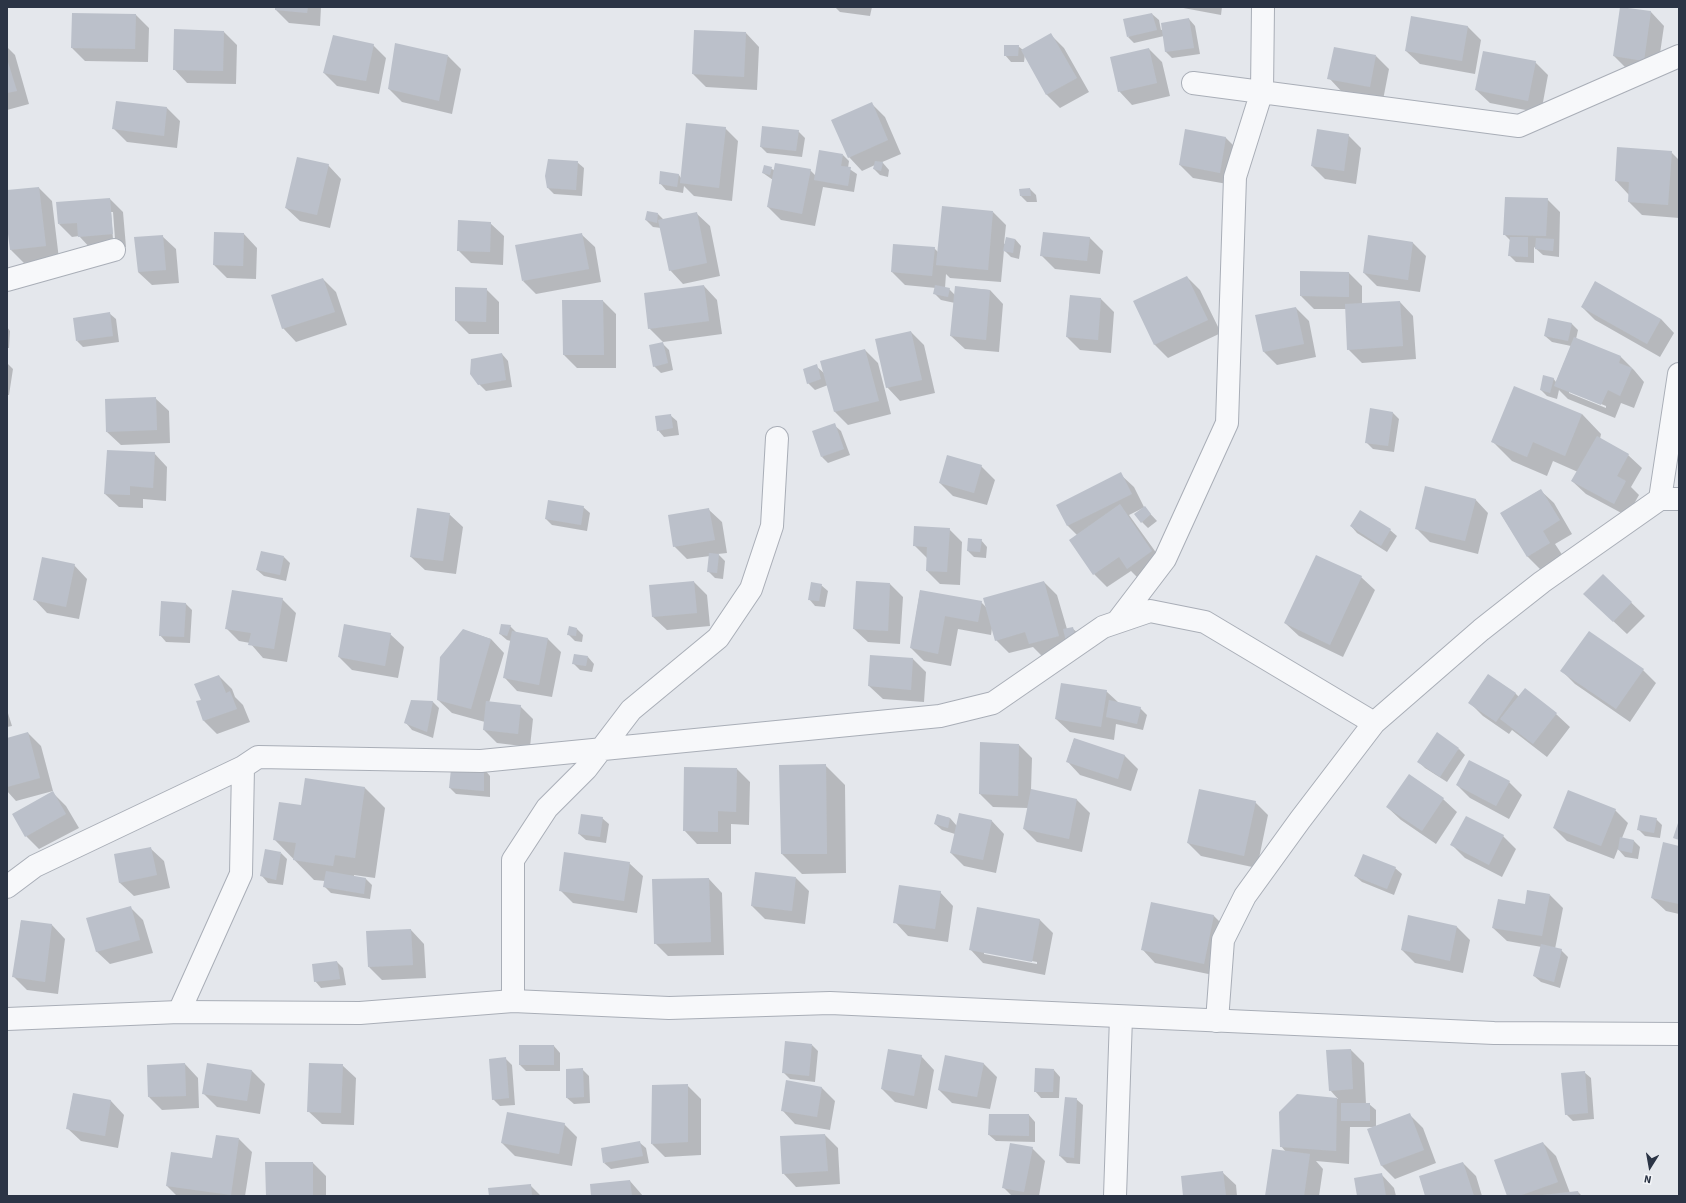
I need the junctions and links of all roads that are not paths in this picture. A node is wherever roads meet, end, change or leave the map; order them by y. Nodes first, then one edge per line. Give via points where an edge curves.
1 (1263, 7) edge
2 (1679, 56) edge
3 (1194, 82) dead end
4 (1262, 91) junction
5 (114, 250) dead end
6 (7, 280) edge
7 (1679, 374) edge
8 (777, 438) dead end
9 (1669, 499) edge
10 (1117, 622) junction
11 (1374, 723) junction
12 (600, 750) junction
13 (243, 767) junction
14 (7, 887) edge
15 (513, 1001) junction
16 (179, 1012) junction
17 (1121, 1017) junction
18 (7, 1019) edge
19 (1217, 1021) junction
20 (1679, 1034) edge
21 (1115, 1196) edge

1 - 4 street
2 - 4 street via 1519,126
3 - 4 street
4 - 10 street via 1235,177 1227,423 1165,559
5 - 6 street
7 - 9 street
8 - 12 street via 772,526 751,589 718,638 631,710
9 - 11 street via 1542,582 1481,630
10 - 11 street via 1150,611 1205,622
10 - 12 street via 1103,627 993,703 948,714
11 - 19 street via 1245,896 1223,940
12 - 13 street via 481,761 258,757
12 - 15 street via 586,769 547,808 513,860
13 - 14 street via 35,866
13 - 16 street via 241,874
15 - 16 street via 360,1014
15 - 17 street via 670,1008 830,1003
16 - 18 street
17 - 19 street
17 - 21 street
19 - 20 street via 1494,1033

